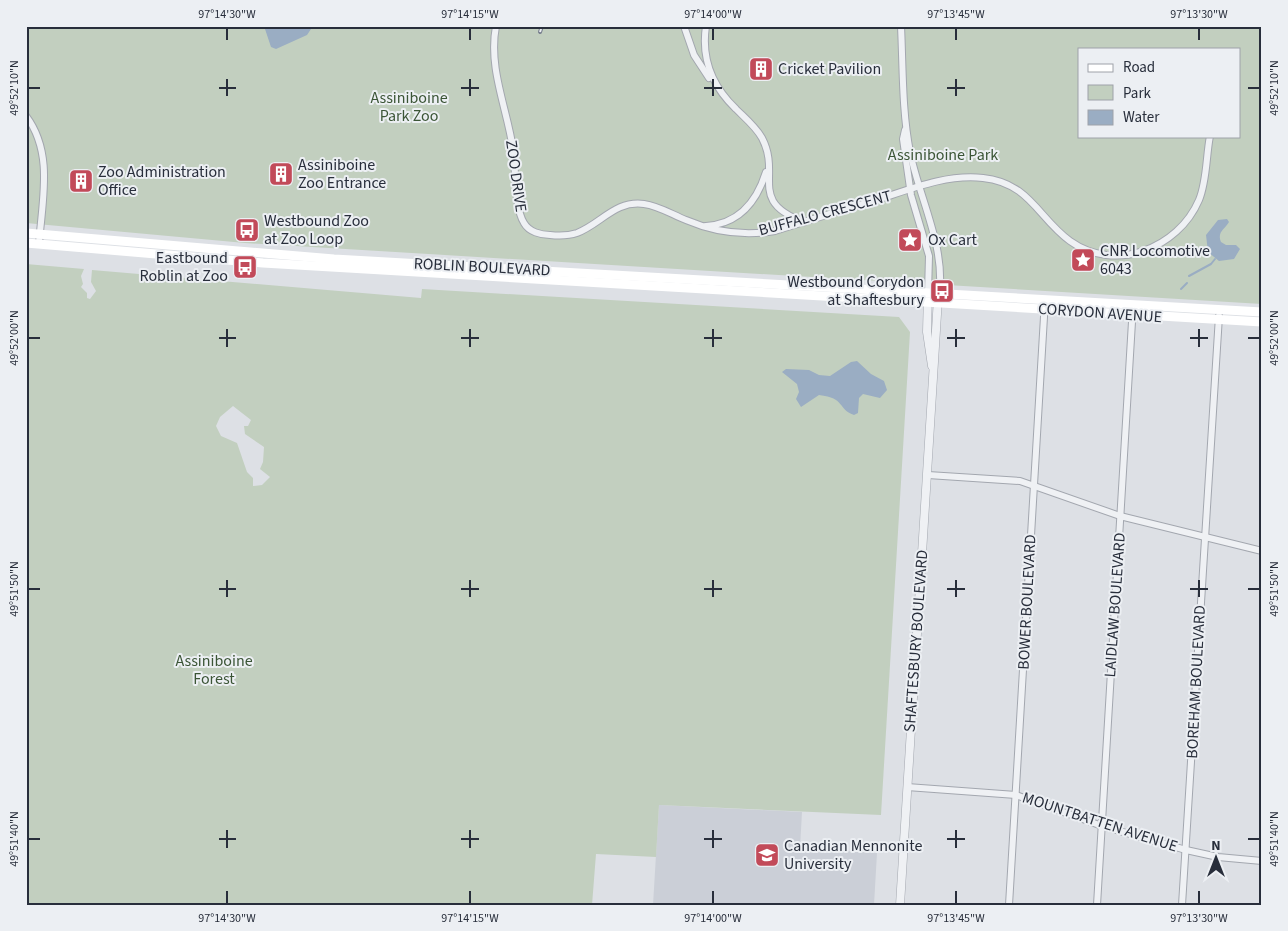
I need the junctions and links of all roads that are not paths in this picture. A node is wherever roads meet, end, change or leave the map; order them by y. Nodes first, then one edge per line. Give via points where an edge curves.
1 (496, 26) edge
2 (684, 26) edge
3 (706, 26) edge
4 (901, 26) edge
5 (716, 87) junction
6 (26, 116) edge
7 (906, 129) junction
8 (1210, 138) edge
9 (768, 169) junction
10 (918, 187) junction
11 (910, 190) junction
12 (804, 222) junction
13 (702, 226) junction
14 (26, 233) edge
15 (39, 239) junction
16 (26, 243) edge
17 (928, 297) junction
18 (938, 298) junction
19 (1045, 300) junction
20 (1134, 305) junction
21 (1044, 310) junction
22 (1219, 310) junction
23 (1262, 312) edge
24 (1133, 315) junction
25 (1218, 320) junction
26 (1262, 322) edge
27 (933, 377) junction
28 (928, 475) junction
29 (1033, 486) junction
30 (1120, 516) junction
31 (1205, 538) junction
32 (1262, 551) edge
33 (907, 787) junction
34 (1016, 795) junction
35 (1102, 826) junction
36 (1186, 850) junction
37 (1262, 862) edge
38 (900, 905) edge
39 (1009, 905) edge
40 (1097, 905) edge
41 (1182, 905) edge

1 - 13 street, ZOO DRIVE via 496,67 510,130 520,214 526,227 543,234 569,234 584,229 615,208 639,204 653,206
2 - 5 street via 699,64
3 - 5 street via 706,56
4 - 7 street
5 - 9 street via 758,132 767,154
6 - 15 street via 38,134 43,154
7 - 10 street
7 - 11 street via 903,139
8 - 10 street, BUFFALO CRESCENT via 1202,191 1193,211 1167,240 1139,252 1113,254 1078,246 1064,236 1028,197 996,181 960,178
9 - 12 street via 769,188 775,205 787,216
9 - 13 street via 758,194 745,210 723,223
10 - 11 street, BUFFALO CRESCENT
10 - 18 street via 938,256
11 - 12 street, BUFFALO CRESCENT
11 - 17 street via 927,248
12 - 13 street, BUFFALO CRESCENT via 754,234
14 - 15 main road, ROBLIN BOULEVARD
15 - 16 main road, ROBLIN BOULEVARD
15 - 17 main road, ROBLIN BOULEVARD
17 - 18 main road, ROBLIN BOULEVARD
17 - 27 street, SHAFTESBURY BOULEVARD via 927,332
18 - 19 main road, CORYDON AVENUE
18 - 21 main road, CORYDON AVENUE
18 - 27 street, SHAFTESBURY BOULEVARD
19 - 20 main road, CORYDON AVENUE
19 - 21 street, BOWER BOULEVARD
20 - 22 main road, CORYDON AVENUE
20 - 24 street, LAIDLAW BOULEVARD
21 - 24 main road, CORYDON AVENUE
21 - 29 street, BOWER BOULEVARD
22 - 23 main road, CORYDON AVENUE
22 - 25 street, BOREHAM BOULEVARD
24 - 25 main road, CORYDON AVENUE
24 - 30 street, LAIDLAW BOULEVARD
25 - 26 main road, CORYDON AVENUE
25 - 31 street, BOREHAM BOULEVARD
27 - 28 street, SHAFTESBURY BOULEVARD
28 - 29 street via 1020,482
28 - 33 street, SHAFTESBURY BOULEVARD
29 - 30 street
29 - 34 street, BOWER BOULEVARD
30 - 31 street
30 - 35 street, LAIDLAW BOULEVARD
31 - 32 street
31 - 36 street, BOREHAM BOULEVARD
33 - 34 street, MOUNTBATTEN AVENUE
33 - 38 street, SHAFTESBURY BOULEVARD
34 - 35 street, MOUNTBATTEN AVENUE
34 - 39 street, BOWER BOULEVARD
35 - 36 street, MOUNTBATTEN AVENUE
35 - 40 street, LAIDLAW BOULEVARD
36 - 37 street, MOUNTBATTEN AVENUE
36 - 41 street, BOREHAM BOULEVARD

